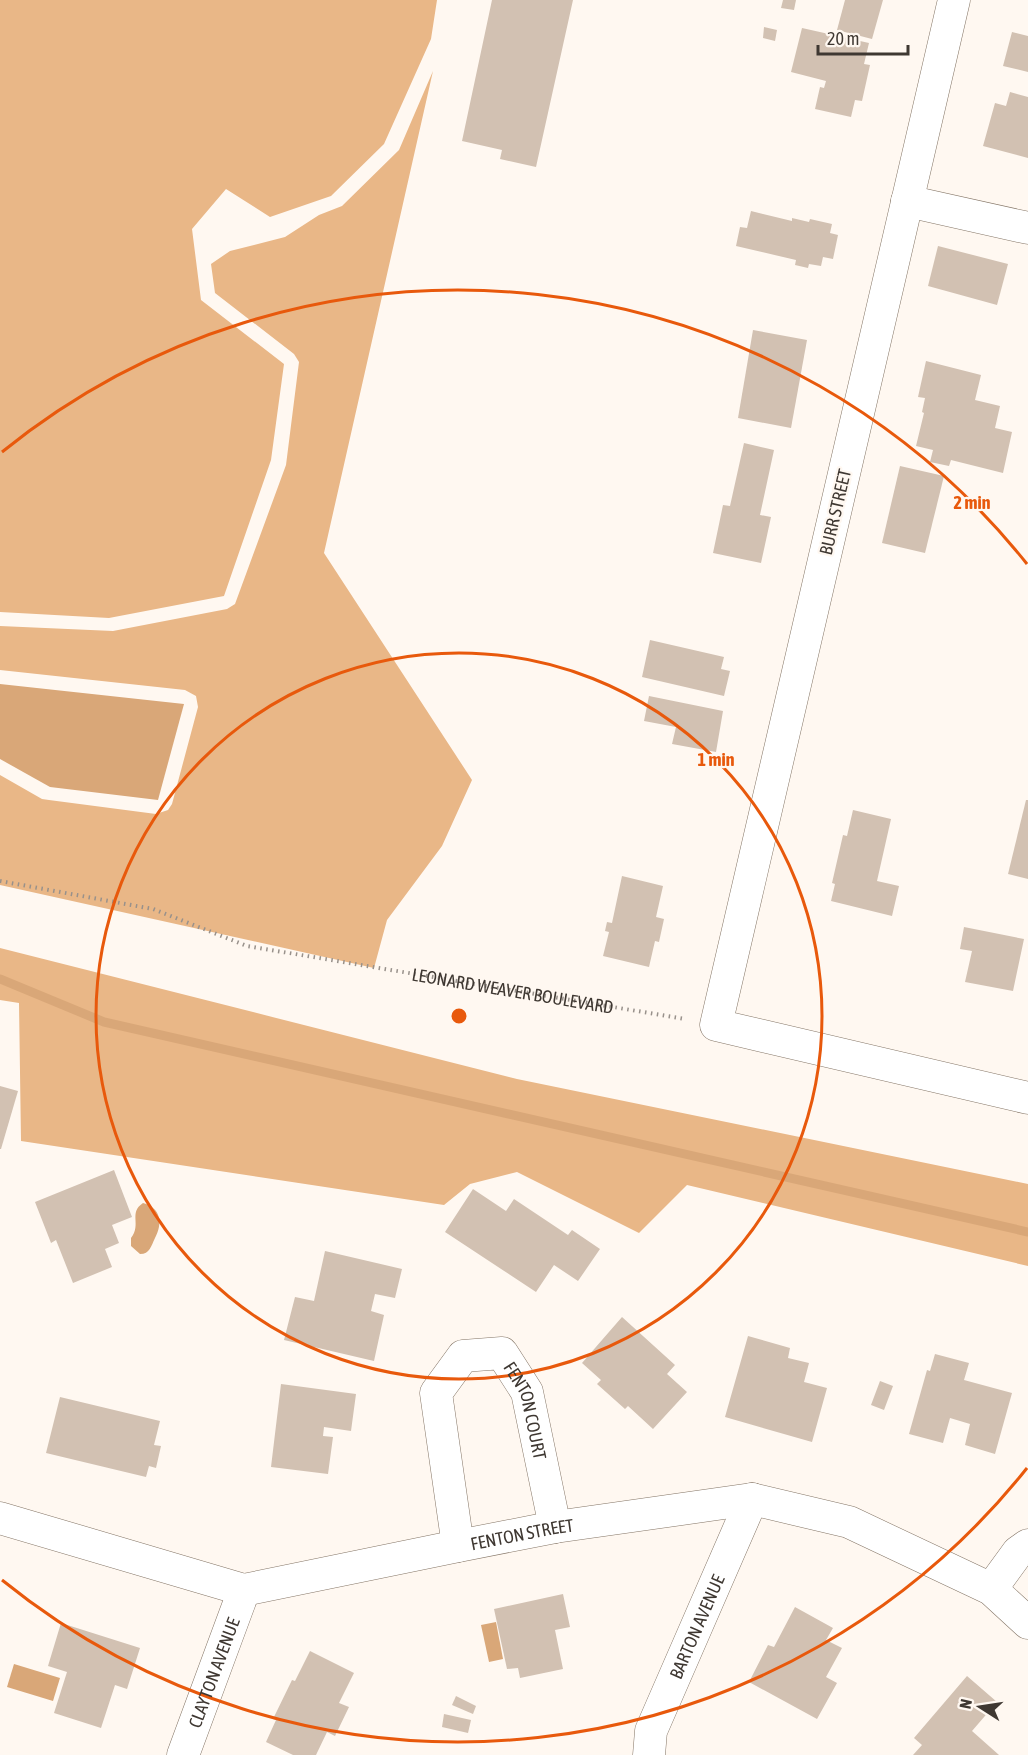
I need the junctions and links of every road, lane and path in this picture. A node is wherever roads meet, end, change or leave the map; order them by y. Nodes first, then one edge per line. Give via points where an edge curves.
1 (954, 0) edge
2 (907, 201) junction
3 (1028, 228) edge
4 (0, 881) edge
5 (716, 1025) junction
6 (1028, 1098) edge
7 (752, 1499) junction
8 (0, 1518) edge
9 (555, 1527) junction
10 (1028, 1545) edge
11 (458, 1546) junction
12 (991, 1589) junction
13 (244, 1590) junction
14 (1028, 1623) edge
15 (183, 1755) edge
16 (649, 1755) edge

1 - 2 street, BURR STREET
2 - 3 street
2 - 5 street, BURR STREET
4 - 5 path, LEONARD WEAVER BOULEVARD via 153,909 247,946
5 - 6 street
7 - 9 street, FENTON STREET
7 - 12 street, FENTON STREET via 849,1522
7 - 16 street, BARTON AVENUE via 651,1731
8 - 13 street, FENTON STREET
9 - 11 street, FENTON STREET
9 - 11 street, FENTON COURT via 527,1392 502,1353 463,1356 435,1393
10 - 12 street via 1018,1552
11 - 13 street, FENTON STREET
12 - 14 street, FENTON STREET
13 - 15 street, CLAYTON AVENUE

